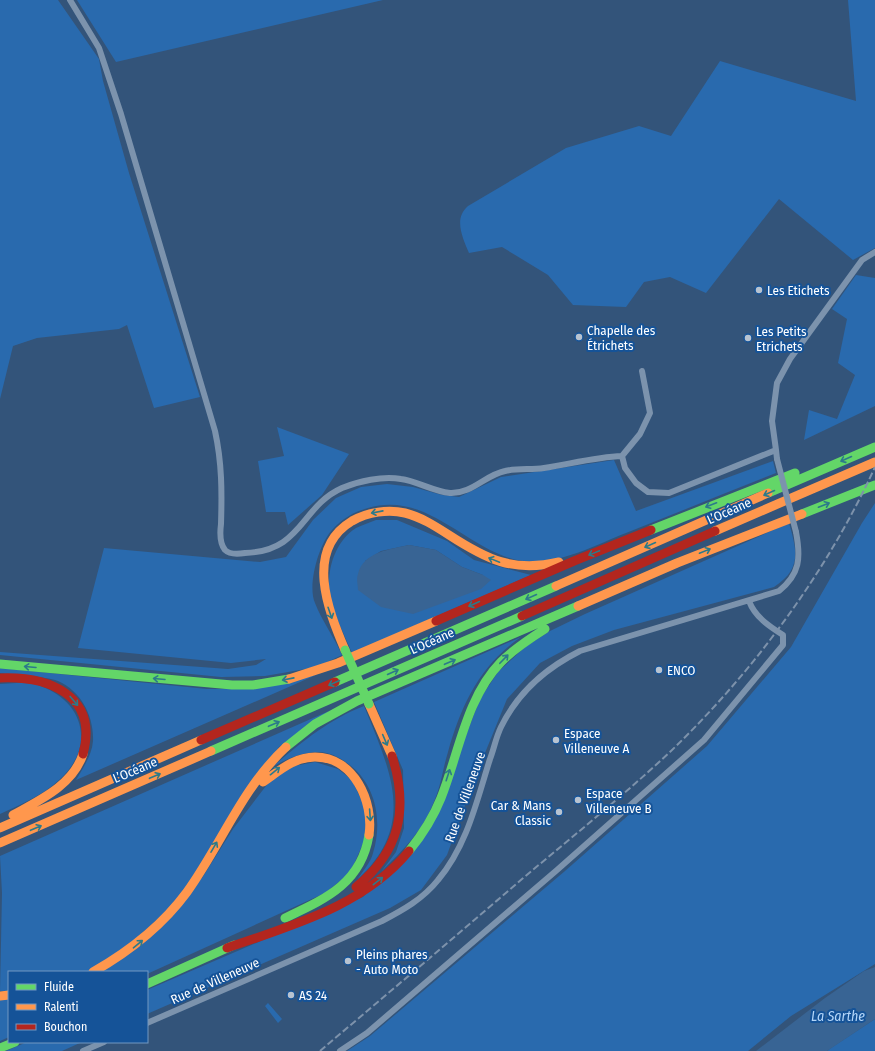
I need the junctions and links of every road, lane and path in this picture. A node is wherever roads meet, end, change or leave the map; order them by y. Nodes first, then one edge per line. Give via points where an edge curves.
1 (70, 0) edge
2 (875, 252) edge
3 (642, 371) dead end
4 (875, 447) edge
5 (776, 450) junction
6 (622, 456) junction
7 (875, 462) edge
8 (818, 472) junction
9 (875, 485) edge
10 (574, 561) junction
11 (631, 583) junction
12 (749, 600) junction
13 (0, 664) edge
14 (0, 678) edge
15 (0, 820) edge
16 (230, 820) junction
17 (0, 828) edge
18 (0, 843) edge
19 (227, 948) junction
20 (95, 971) edge
21 (148, 984) edge
22 (148, 1023) edge
23 (12, 1043) edge
24 (102, 1043) edge
25 (0, 1048) edge
26 (83, 1051) edge
27 (340, 1051) edge

1 - 6 street via 99,48 215,431 222,478 220,536 224,549 235,554 252,553 279,546 296,533 322,500 354,483 384,478 402,479 437,491 463,492 504,471 528,470
2 - 5 street, Rue de Villeneuve via 862,260 790,359 777,383 772,421
3 - 6 street via 650,413 640,434
4 -> 8 highway, L’Océane
5 - 6 street via 669,493 648,492 636,483 625,468
5 - 12 street, Rue de Villeneuve, bridge via 796,532 799,558 789,583 779,591
18 -> 7 highway, L’Océane
8 -> 10 highway via 798,472
8 -> 17 highway, L’Océane
11 -> 9 highway
10 -> 13 highway via 324,669 274,682 253,685 214,684
10 -> 19 highway, bridge via 564,560 535,566 502,563 484,556 423,518 396,510 365,515 351,521 340,530 325,557 323,572 327,603 394,763 401,797 400,823 390,850 375,872 347,894
16 -> 11 highway via 274,758 324,719
19 -> 11 highway via 339,904 378,881 401,861 433,816 467,716 487,679 501,661 533,635 622,591
12 - 22 street, Rue de Villeneuve via 580,651 557,662 527,689 500,728 466,832 453,860 424,895 382,921
12 - 27 street via 760,618 783,635 783,645 704,740 373,1028
14 -> 15 highway via 30,679 51,684 65,692 81,710 87,732 82,759 67,780 44,798
16 -> 19 highway via 263,782 282,766 302,759 319,758 335,762 360,783 370,812 370,835 362,858 351,876 336,891
20 -> 16 highway via 131,949 170,914 198,875
19 - 21 highway
23 - 25 highway
24 - 26 street

